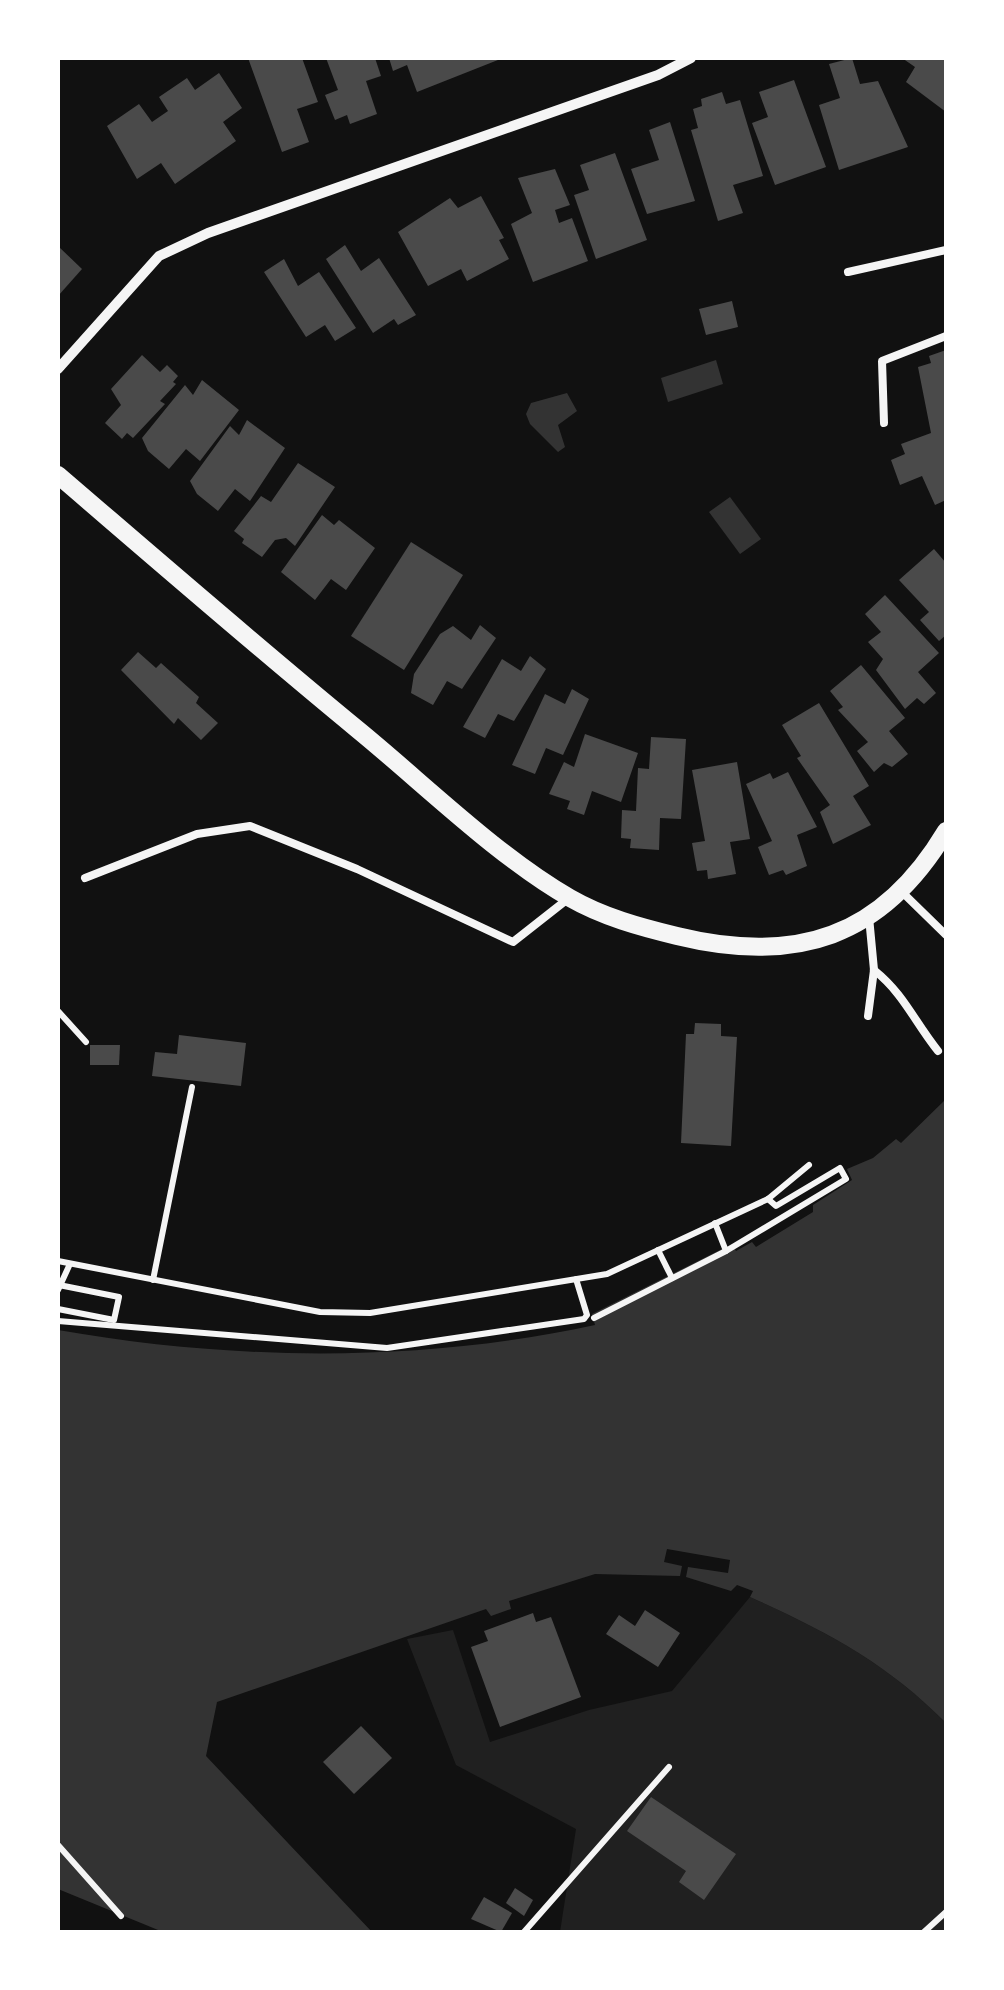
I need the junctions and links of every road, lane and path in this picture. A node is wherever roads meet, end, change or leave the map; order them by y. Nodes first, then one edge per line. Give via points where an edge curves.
1 (692, 58) edge
2 (946, 250) edge
3 (848, 272) dead end
4 (946, 336) edge
5 (58, 369) edge
6 (884, 423) dead end
7 (58, 475) edge
8 (946, 830) edge
9 (85, 878) dead end
10 (902, 892) junction
11 (569, 898) junction
12 (869, 917) junction
13 (946, 935) edge
14 (874, 970) junction
15 (58, 1011) edge
16 (868, 1016) dead end
17 (86, 1042) dead end
18 (938, 1051) dead end
19 (192, 1087) dead end
20 (809, 1164) dead end
21 (768, 1198) junction
22 (715, 1223) junction
23 (658, 1250) junction
24 (726, 1251) junction
25 (58, 1262) edge
26 (69, 1266) junction
27 (576, 1278) junction
28 (672, 1278) junction
29 (153, 1280) junction
30 (58, 1287) edge
31 (58, 1309) edge
32 (594, 1318) dead end
33 (58, 1321) edge
34 (669, 1767) dead end
35 (58, 1845) edge
36 (946, 1912) edge
37 (122, 1916) dead end
38 (524, 1932) edge
39 (924, 1932) edge

1 - 5 street via 158,256
2 - 3 lane
4 - 6 lane via 882,361
7 - 11 street via 278,664
8 - 10 street
9 - 11 lane via 197,834 250,826 513,942
10 - 12 street
10 - 13 lane
11 - 12 street via 656,931 746,947 798,946 842,934
12 - 14 lane
14 - 16 lane
14 - 18 lane via 902,993
15 - 17 path
19 - 29 path
20 - 21 path
21 - 22 path
21 - 24 path via 776,1206 840,1168 846,1178
22 - 23 path
22 - 24 path
23 - 27 path via 607,1274
23 - 28 path
24 - 28 path
25 - 26 path
26 - 29 path
26 - 30 path
27 - 29 path via 370,1313 320,1312
27 - 33 path via 584,1318 387,1348
28 - 32 path
30 - 31 path via 119,1298 114,1320
34 - 38 path
35 - 37 path
36 - 39 path

